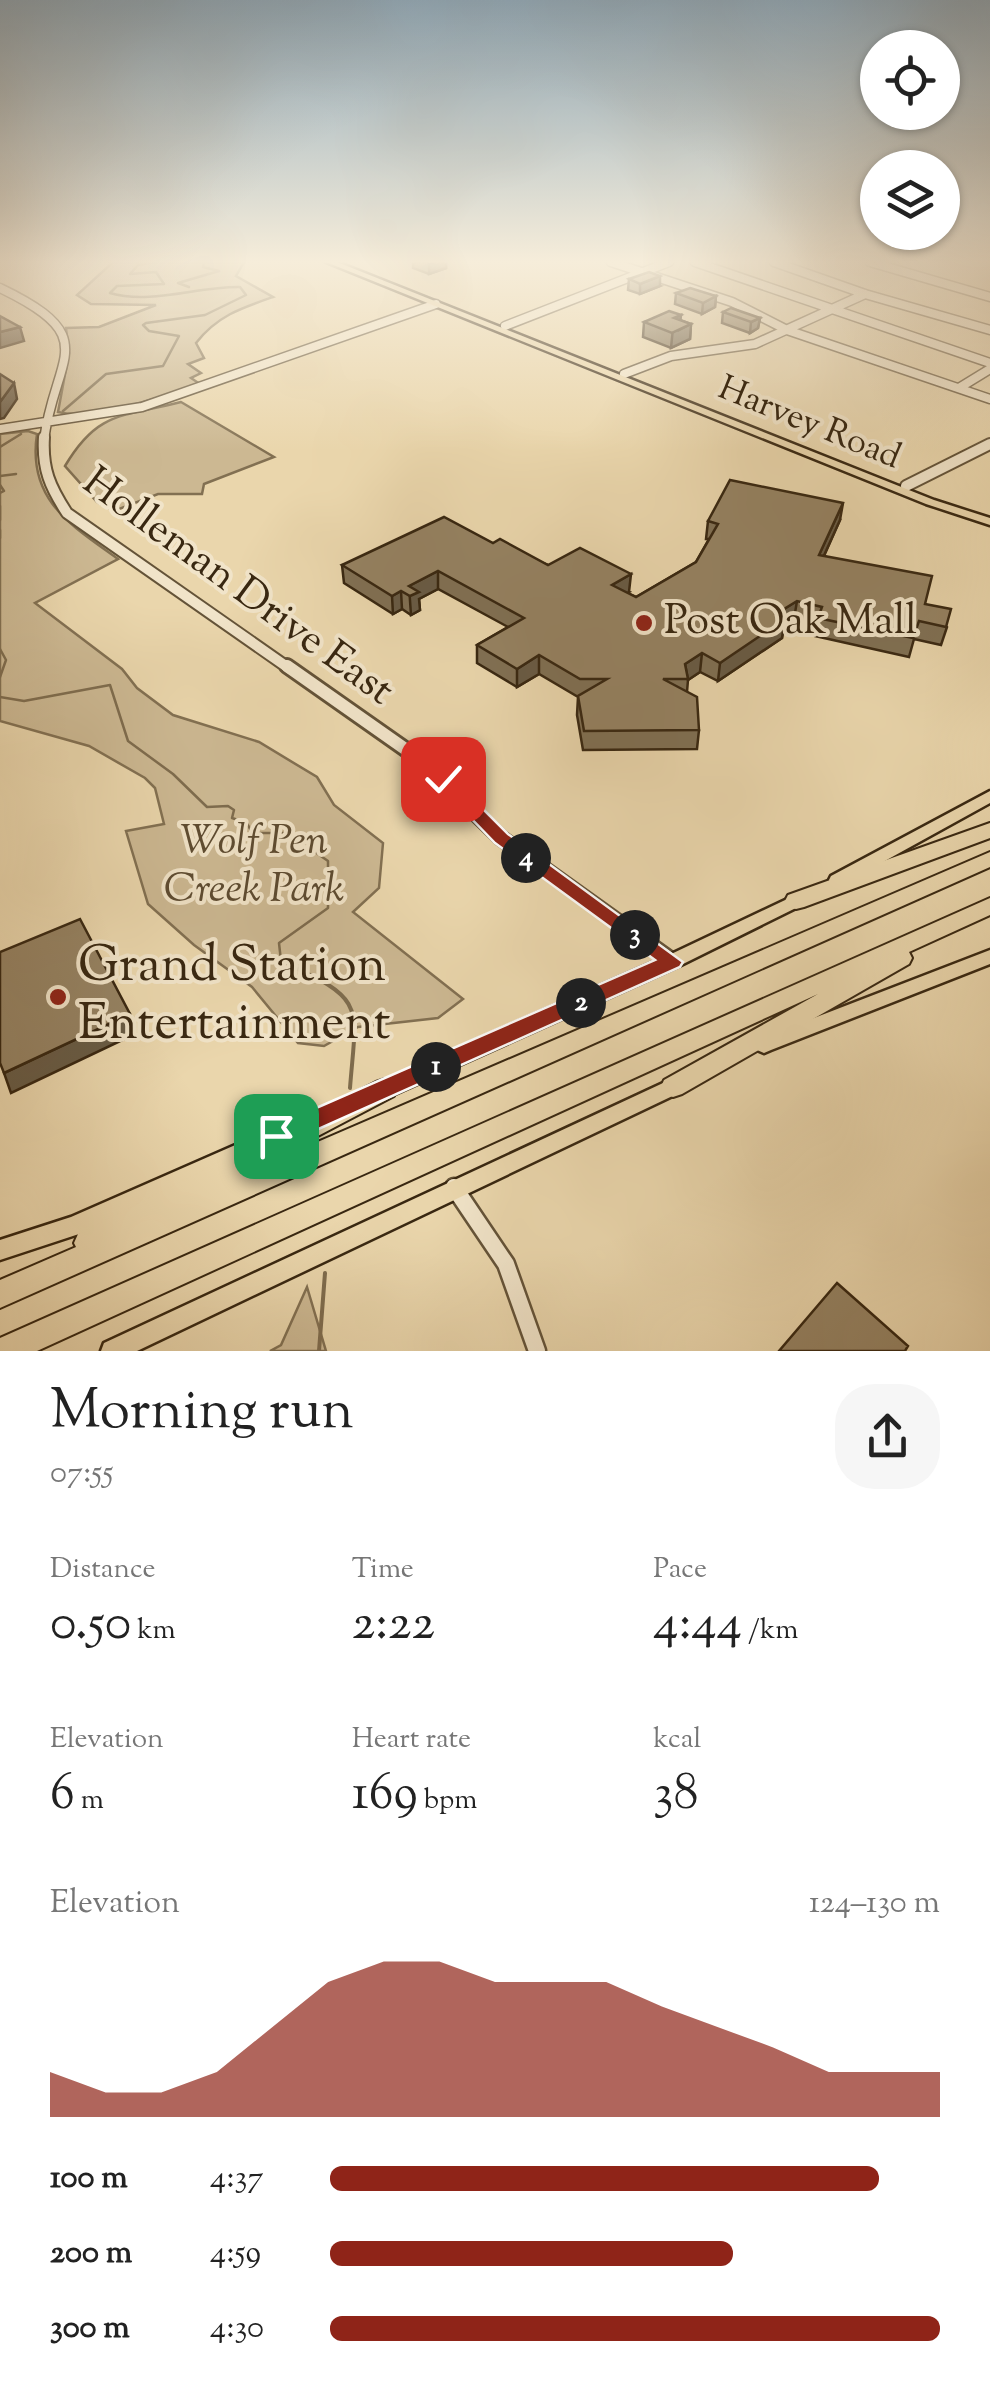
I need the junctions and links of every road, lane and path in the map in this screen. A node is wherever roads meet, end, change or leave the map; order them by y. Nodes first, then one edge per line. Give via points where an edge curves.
1 (56, 325) edge
2 (378, 325) edge
3 (491, 325) edge
4 (496, 325) edge
5 (522, 325) edge
6 (777, 325) edge
7 (797, 325) edge
8 (872, 325) edge
9 (787, 330) junction
10 (509, 331) junction
11 (990, 366) edge
12 (593, 367) junction
13 (624, 374) junction
14 (959, 388) junction
15 (658, 394) junction
16 (990, 398) edge
17 (694, 402) junction
18 (46, 424) junction
19 (0, 429) edge
20 (771, 435) junction
21 (990, 444) edge
22 (873, 480) junction
23 (906, 486) junction
24 (990, 522) edge
25 (990, 796) edge
26 (990, 830) edge
27 (990, 860) edge
28 (796, 901) junction
29 (982, 910) edge
30 (990, 956) edge
31 (672, 962) junction
32 (673, 1087) junction
33 (385, 1089) junction
34 (454, 1187) junction
35 (0, 1250) edge
36 (0, 1291) edge
37 (4, 1351) edge
38 (112, 1351) edge
39 (537, 1351) edge

1 - 18 street, Holleman Drive East via 64,336 64,362
2 - 18 street via 142,407
3 - 10 main road, Harvey Road
4 - 10 main road, Harvey Road
5 - 10 street
6 - 9 street
7 - 9 street
8 - 11 street
9 - 13 street via 752,345 671,356
9 - 14 street
10 - 12 main road, Harvey Road
10 - 13 main road, Harvey Road
11 - 14 street
12 - 13 main road
12 - 15 main road, Harvey Road
13 - 17 main road, Harvey Road
14 - 16 street
15 - 17 main road
15 - 20 main road, Harvey Road
17 - 20 main road, Harvey Road
18 - 19 street
18 - 31 street, Holleman Drive East via 40,472 68,513 418,758 501,838
20 - 22 main road, Harvey Road
20 - 23 main road, Harvey Road
21 - 23 street
22 - 23 main road
22 - 24 main road, Harvey Road
23 - 24 main road, Harvey Road
25 - 28 main road
26 - 28 highway
27 - 36 highway
28 - 31 main road
29 - 32 highway
29 - 37 highway
30 - 32 main road
31 - 33 main road
32 - 34 main road
33 - 35 main road via 74,1226
33 - 36 highway
34 - 38 main road
34 - 39 street via 517,1279

